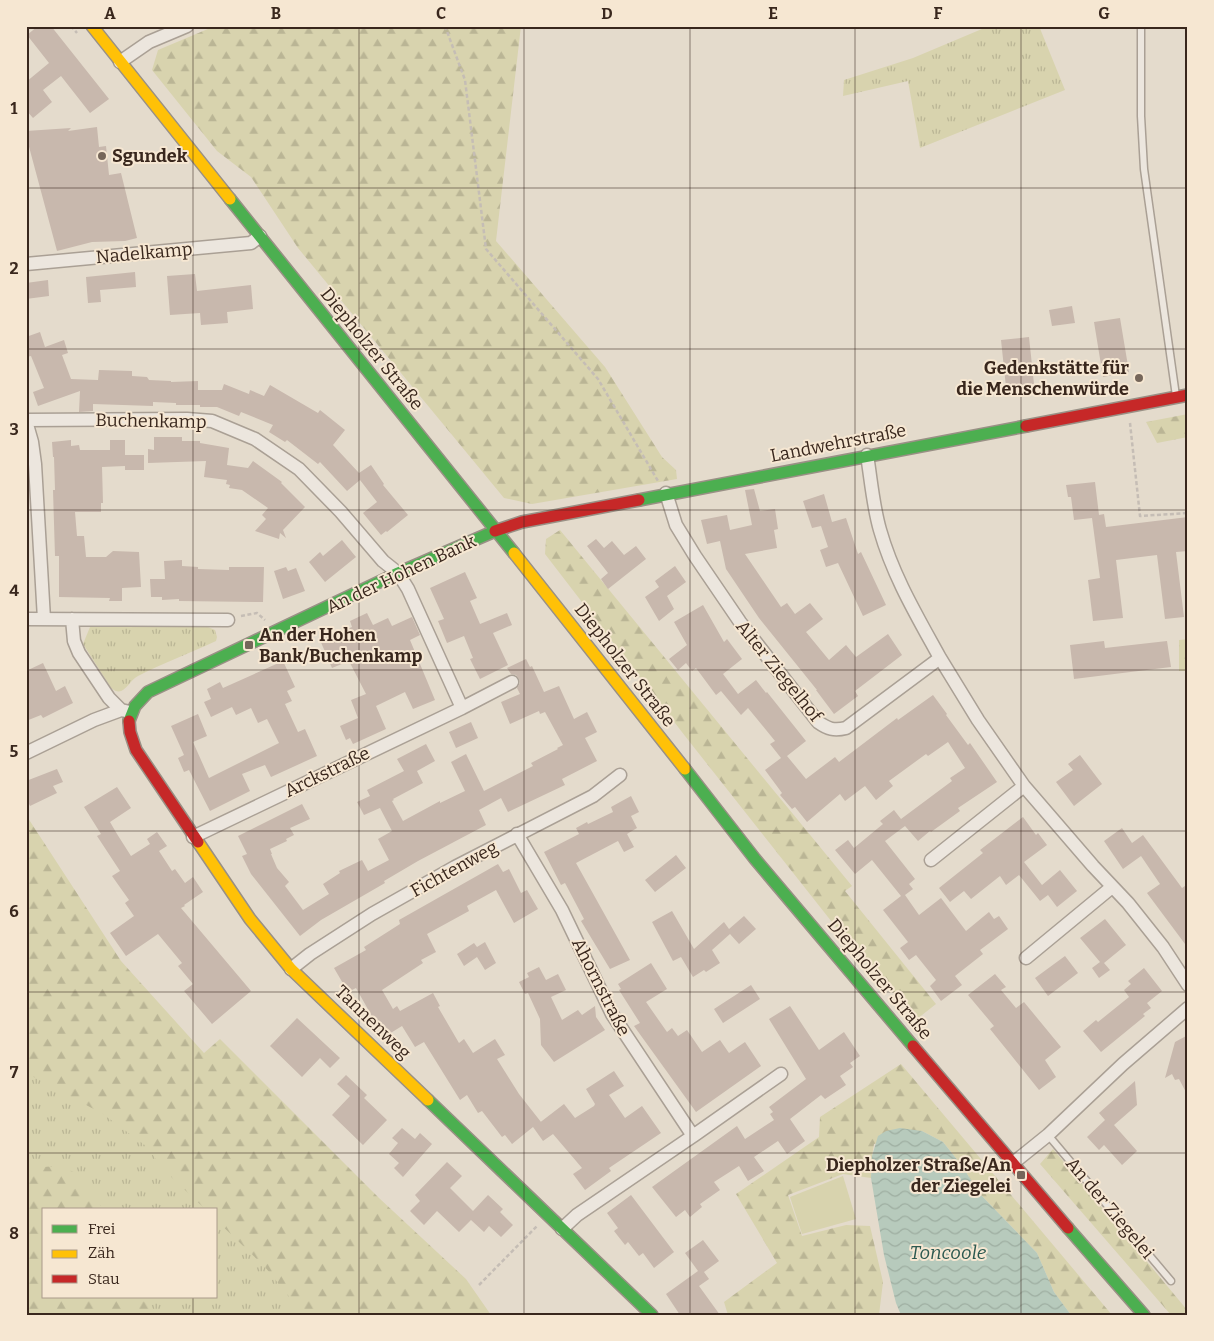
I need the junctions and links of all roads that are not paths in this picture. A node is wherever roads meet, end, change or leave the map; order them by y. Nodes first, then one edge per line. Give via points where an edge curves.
1 (92, 26) edge
2 (187, 26) edge
3 (1141, 26) edge
4 (120, 62) junction
5 (260, 236) junction
6 (26, 264) edge
7 (1182, 396) edge
8 (26, 420) edge
9 (867, 455) junction
10 (666, 493) junction
11 (497, 531) junction
12 (398, 573) junction
13 (26, 619) edge
14 (44, 619) junction
15 (72, 619) junction
16 (228, 620) road end
17 (940, 658) junction
18 (512, 682) dead end
19 (462, 708) junction
20 (126, 711) junction
21 (26, 753) edge
22 (620, 775) dead end
23 (1024, 786) junction
24 (518, 834) junction
25 (193, 836) junction
26 (931, 860) dead end
27 (1112, 887) junction
28 (1026, 958) dead end
29 (292, 969) junction
30 (1188, 984) edge
31 (1188, 1008) edge
32 (781, 1074) dead end
33 (1048, 1135) junction
34 (693, 1136) junction
35 (1012, 1164) junction
36 (562, 1229) junction
37 (1171, 1281) dead end
38 (652, 1315) edge
39 (1144, 1315) edge

1 - 4 street, Diepholzer Straße
2 - 4 street via 149,42
3 - 7 lane via 1144,169
4 - 5 street, Diepholzer Straße
5 - 6 street, Nadelkamp via 251,243
5 - 11 street, Diepholzer Straße
7 - 9 street, Landwehrstraße
8 - 12 street, Buchenkamp via 212,421 255,439 299,469 383,561
8 - 14 street via 35,464
9 - 10 street, Landwehrstraße
9 - 17 street via 879,528 887,553 900,585
10 - 11 street, Landwehrstraße via 522,522
10 - 17 street, Alter Ziegelhof via 676,525 695,556 740,622 826,728 846,728
11 - 12 street, An der Hohen Bank
11 - 35 street, Diepholzer Straße via 755,859
12 - 19 street
12 - 20 street, An der Hohen Bank via 148,692
13 - 14 street
14 - 15 street
15 - 16 street
15 - 20 street via 79,653 109,698
17 - 23 street
18 - 19 street, Arckstraße
19 - 25 street, Arckstraße
20 - 21 street, An der Hohen Bank via 94,720
20 - 25 street, Tannenweg via 136,750
22 - 24 street, Fichtenweg via 593,796
23 - 26 street
23 - 27 street
24 - 29 street, Fichtenweg via 454,866 310,954
24 - 34 street, Ahornstraße via 562,910 612,1014
25 - 29 street, Tannenweg via 250,920
27 - 28 street
27 - 30 street via 1163,947
29 - 36 street, Tannenweg
31 - 33 street
32 - 34 street
33 - 35 street
33 - 37 lane, An der Ziegelei
34 - 36 street via 577,1215
35 - 39 street, Diepholzer Straße
36 - 38 street, Tannenweg

